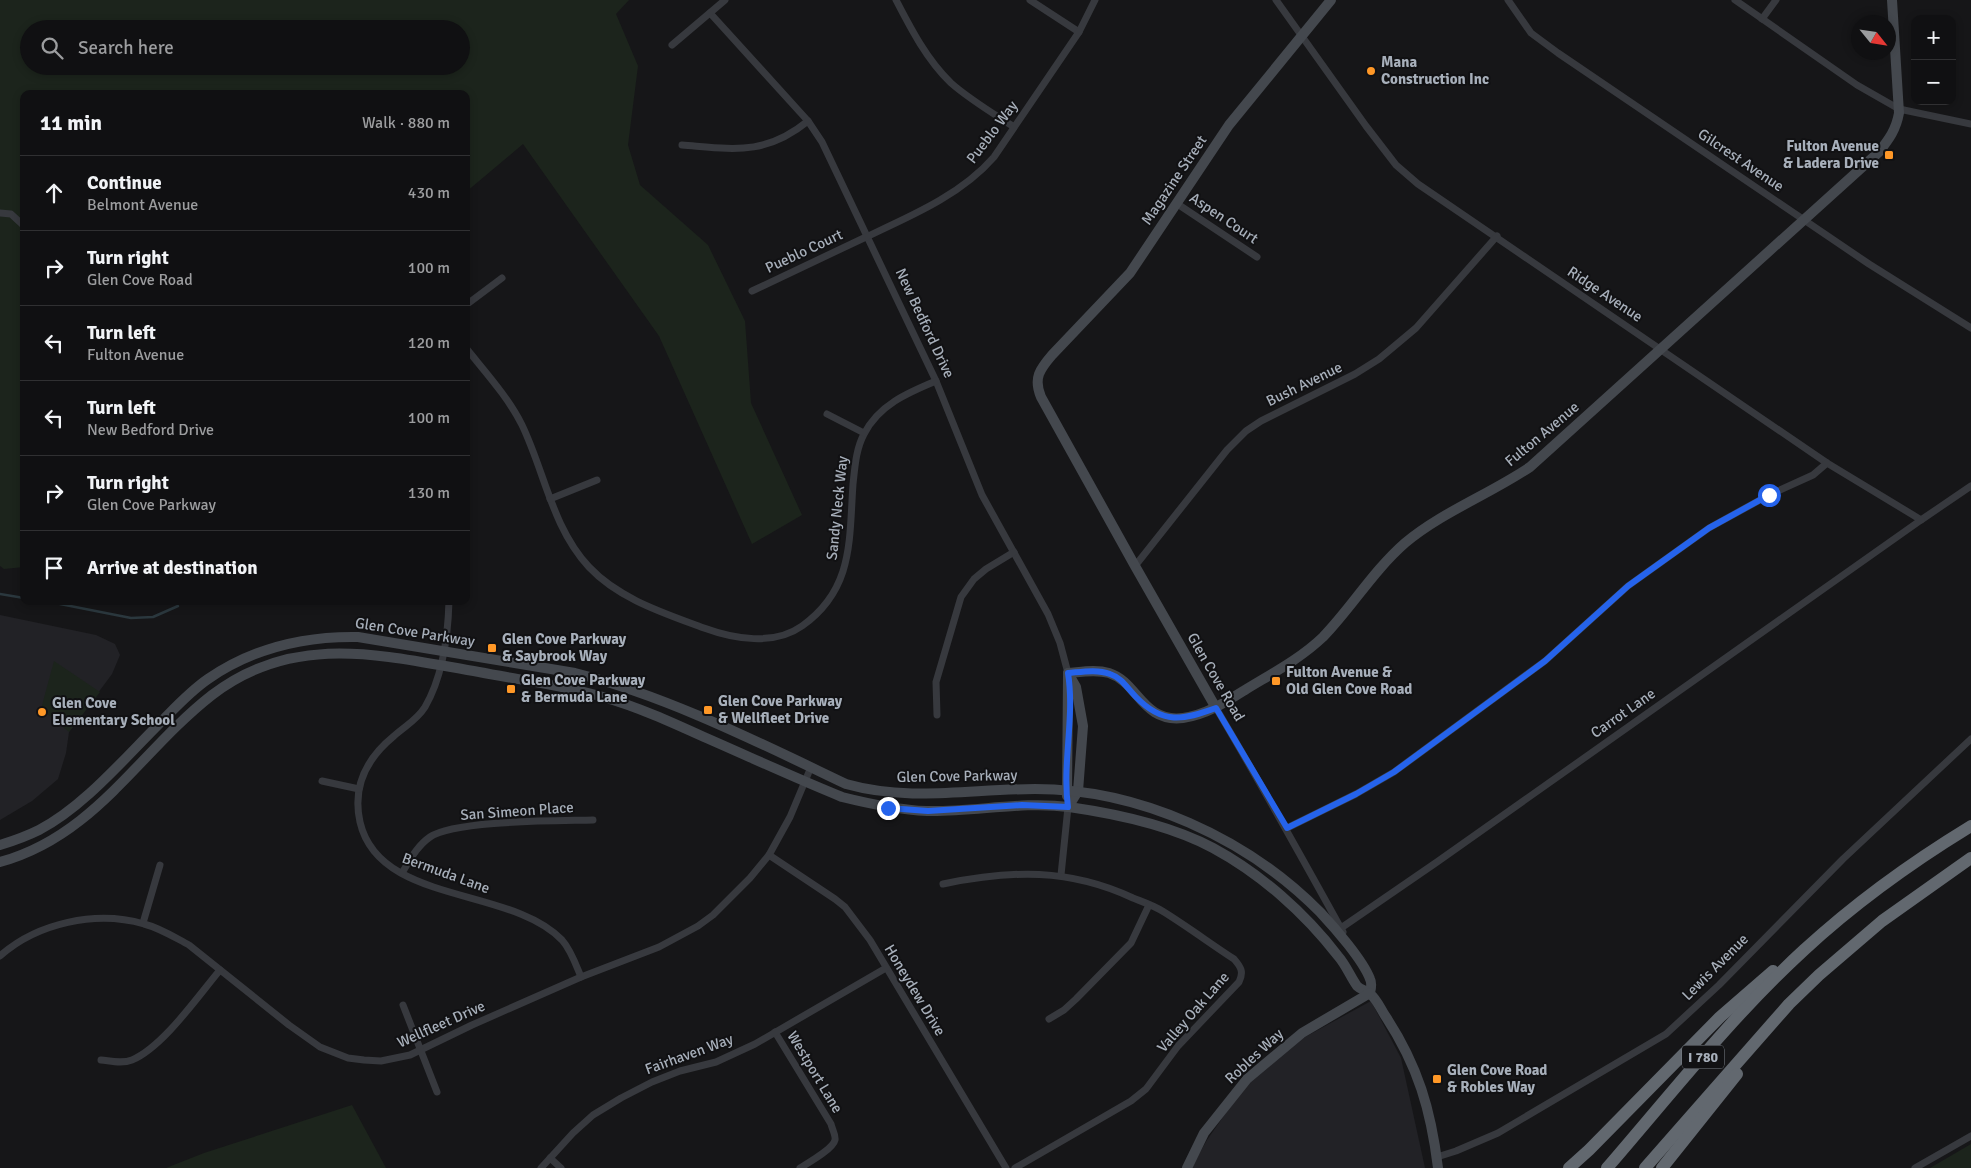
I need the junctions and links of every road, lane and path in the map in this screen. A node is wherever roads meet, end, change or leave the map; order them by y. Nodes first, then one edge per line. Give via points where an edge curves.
1 (725, 0) edge
2 (896, 0) edge
3 (1030, 0) edge
4 (1095, 0) edge
5 (1276, 0) edge
6 (1331, 0) edge
7 (1508, 0) edge
8 (1735, 0) edge
9 (1776, 0) edge
10 (1892, 0) edge
11 (710, 13) junction
12 (1762, 19) junction
13 (1079, 32) junction
14 (1302, 36) junction
15 (672, 45) dead end
16 (1899, 109) junction
17 (808, 121) junction
18 (1971, 124) edge
19 (1014, 127) junction
20 (682, 145) dead end
21 (1176, 203) junction
22 (0, 213) edge
23 (1805, 219) junction
24 (20, 222) edge
25 (867, 236) junction
26 (1497, 236) junction
27 (1257, 257) dead end
28 (502, 278) dead end
29 (752, 291) dead end
30 (470, 303) edge
31 (1971, 328) edge
32 (1660, 348) junction
33 (470, 353) edge
34 (1038, 374) joint
35 (936, 382) junction
36 (827, 414) dead end
37 (864, 432) junction
38 (1827, 463) junction
39 (597, 480) dead end
40 (1971, 486) edge
41 (550, 499) junction
42 (1921, 520) junction
43 (1014, 552) junction
44 (1135, 566) junction
45 (449, 605) edge
46 (443, 651) junction
47 (442, 666) junction
48 (1068, 673) junction
49 (1216, 708) junction
50 (937, 715) dead end
51 (1971, 738) edge
52 (811, 767) junction
53 (322, 782) dead end
54 (805, 782) junction
55 (359, 790) junction
56 (1066, 790) junction
57 (1078, 791) junction
58 (1068, 807) junction
59 (593, 820) dead end
60 (1971, 826) edge
61 (1287, 828) junction
62 (0, 845) edge
63 (769, 855) junction
64 (1971, 858) edge
65 (0, 862) edge
66 (160, 864) dead end
67 (402, 873) junction
68 (1061, 875) junction
69 (943, 884) dead end
70 (1149, 905) junction
71 (143, 923) junction
72 (1341, 928) junction
73 (1804, 950) junction
74 (0, 956) edge
75 (1339, 956) joint
76 (1356, 956) junction
77 (886, 968) junction
78 (220, 970) junction
79 (581, 977) junction
80 (1370, 994) junction
81 (1789, 1004) junction
82 (403, 1005) dead end
83 (1049, 1018) dead end
84 (776, 1032) junction
85 (421, 1050) junction
86 (101, 1060) dead end
87 (437, 1092) dead end
88 (1971, 1136) edge
89 (1437, 1156) junction
90 (550, 1158) junction
91 (541, 1168) edge
92 (561, 1168) edge
93 (800, 1168) edge
94 (1006, 1168) edge
95 (1014, 1168) edge
96 (1187, 1168) edge
97 (1438, 1168) edge
98 (1568, 1168) edge
99 (1607, 1168) edge
100 (1645, 1168) edge
101 (1662, 1168) edge
102 (1916, 1168) edge

1 - 11 street
2 - 19 street via 925,51 952,84
3 - 13 street
4 - 13 street, Pueblo Way
5 - 14 street, Ridge Avenue
6 - 14 main road, Magazine Street
7 - 23 street, Gilcrest Avenue via 1531,33 1558,53
8 - 12 street
9 - 12 street
10 - 16 main road, Fulton Avenue
11 - 15 street
11 - 17 street, New Bedford Drive
12 - 16 street via 1857,85
13 - 19 street, Pueblo Way
14 - 21 main road, Magazine Street via 1229,125
14 - 26 street, Ridge Avenue via 1396,165 1418,184
16 - 18 street
16 - 23 main road, Fulton Avenue via 1897,123 1888,142
17 - 20 street via 782,139 764,146
17 - 25 street, New Bedford Drive via 822,142
19 - 25 street, Pueblo Way via 994,157 966,183
21 - 27 street, Aspen Court
21 - 34 main road, Magazine Street via 1125,280 1052,355
22 - 24 street via 11,214
23 - 31 street, Gilcrest Avenue via 1912,293
23 - 32 main road, Fulton Avenue
25 - 29 street, Pueblo Court
25 - 35 street, New Bedford Drive
26 - 32 street, Ridge Avenue
26 - 44 street, Bush Avenue via 1416,328 1379,359 1246,431 1227,450
28 - 30 street
32 - 38 street, Ridge Avenue
32 - 49 main road, Fulton Avenue via 1530,467 1405,543 1375,572 1312,647
33 - 41 street, Sandy Neck Way via 501,390 515,413
34 - 44 main road, Glen Cove Road via 1037,386 1041,397
35 - 37 street, Sandy Neck Way via 885,407
35 - 43 street, New Bedford Drive via 982,495
36 - 37 street
37 - 41 street, Sandy Neck Way via 855,465 848,553 836,592 814,618 793,632 765,639 735,637 710,630 654,609 623,593 591,569 579,555 560,524
38 - 42 street, Ridge Avenue
38 - 61 street via 1813,475 1709,528 1628,586 1545,661 1394,772
39 - 41 street
40 - 42 street
42 - 72 street, Carrot Lane
43 - 48 street, New Bedford Drive via 1048,614
43 - 50 street via 974,579 962,597 936,682
44 - 49 main road, Glen Cove Road
45 - 46 street, Bermuda Lane
46 - 47 street, Bermuda Lane
46 - 52 main road, Glen Cove Parkway via 575,673 618,685
46 - 62 main road, Glen Cove Parkway via 358,637 335,637 291,642 239,661 207,679 186,697 72,808 39,830
47 - 54 main road, Glen Cove Parkway via 603,697 649,713
47 - 55 street, Bermuda Lane via 425,708 374,756
47 - 65 main road, Glen Cove Parkway via 368,654 331,653 286,660 240,677 212,695 96,809 45,845
48 - 49 main road, Fulton Avenue via 1108,673 1118,678 1156,714 1164,716 1181,718
48 - 56 main road, New Bedford Drive
48 - 57 main road, New Bedford Drive via 1076,687 1083,726
49 - 61 street, Glen Cove Road
51 - 89 street, Lewis Avenue via 1666,1034 1498,1133
52 - 54 street, Wellfleet Drive
52 - 56 main road, Glen Cove Parkway via 846,784 890,793 926,795
53 - 55 street
54 - 58 main road, Glen Cove Parkway via 842,797 888,808 928,811 1022,805
54 - 63 street, Wellfleet Drive
55 - 67 street, Bermuda Lane via 358,813 370,846 389,867
56 - 57 main road, Glen Cove Parkway
56 - 58 main road, New Bedford Drive
57 - 58 main road, New Bedford Drive
57 - 76 main road, Glen Cove Parkway via 1179,817 1224,840 1309,902
58 - 68 street, New Bedford Drive
58 - 75 main road, Glen Cove Parkway via 1136,820 1174,831 1213,848 1279,894
59 - 67 street, San Simeon Place via 527,822 445,831 430,837 414,852
60 - 73 highway, I 780 via 1892,877
61 - 72 street, Glen Cove Road
63 - 77 street, Honeydew Drive via 844,907 870,940
63 - 79 street, Wellfleet Drive via 750,878 698,926 659,947
64 - 81 highway, I 780 via 1882,921
66 - 71 street
67 - 79 street, Bermuda Lane via 524,915 562,941
68 - 69 street, Valley Oak Lane via 1005,875
68 - 70 street, Valley Oak Lane via 1114,889
70 - 83 street via 1131,943 1064,1010
70 - 95 street, Valley Oak Lane via 1163,911 1234,960 1242,976 1178,1046 1146,1089 1131,1101
71 - 74 street, Wellfleet Drive via 112,919 62,923 40,931
71 - 78 street, Wellfleet Drive via 172,935
72 - 76 street, Glen Cove Road
73 - 98 highway via 1766,975 1720,1017
73 - 99 highway, I 780 via 1735,1020
75 - 80 main road, Glen Cove Road via 1359,988
76 - 80 main road, Glen Cove Road via 1371,980
77 - 84 street, Fairhaven Way
77 - 94 street, Honeydew Drive
78 - 85 street, Wellfleet Drive via 305,1037 335,1054 380,1061
78 - 86 street via 161,1039 132,1060
79 - 85 street, Wellfleet Drive
80 - 89 main road, Glen Cove Road via 1410,1059 1434,1133
80 - 96 main road, Robles Way via 1302,1033 1246,1079 1204,1133
81 - 100 highway, I 780
81 - 101 highway
82 - 85 street
84 - 90 street, Fairhaven Way via 716,1062 680,1071 621,1098 593,1115
84 - 93 street, Westport Lane via 835,1136 831,1147
85 - 87 street
88 - 102 street
89 - 97 main road, Glen Cove Road
90 - 91 street, Fairhaven Way
90 - 92 street

